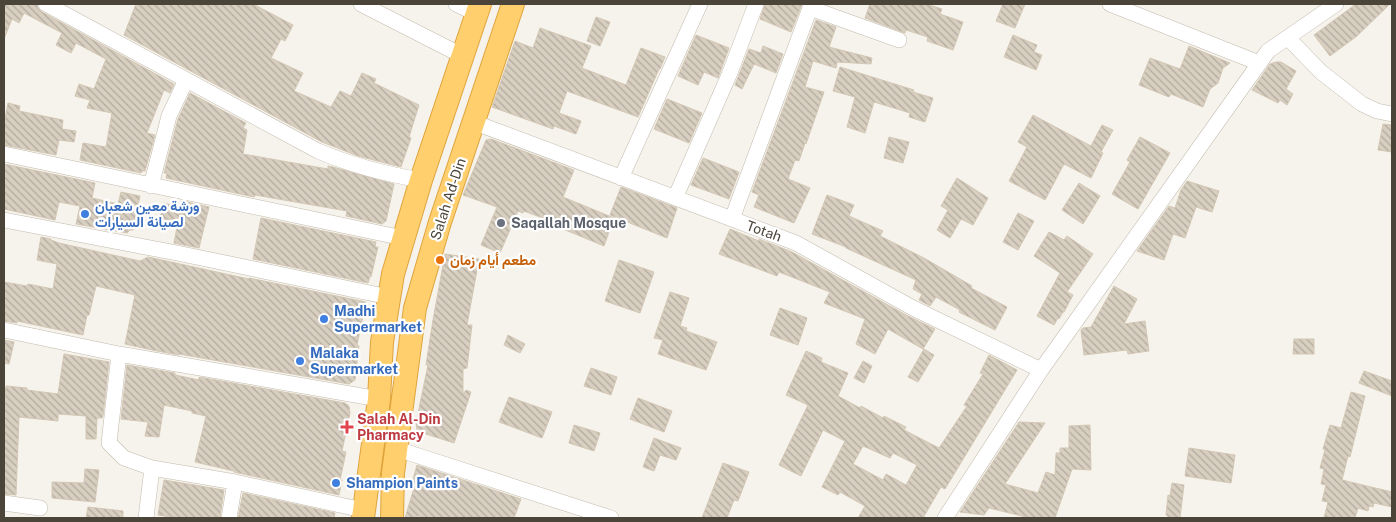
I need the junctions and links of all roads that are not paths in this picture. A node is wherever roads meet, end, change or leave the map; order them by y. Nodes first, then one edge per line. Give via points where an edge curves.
1 (46, 4) edge
2 (361, 4) edge
3 (456, 4) edge
4 (513, 4) edge
5 (700, 4) edge
6 (756, 4) edge
7 (1110, 4) edge
8 (1336, 4) edge
9 (478, 9) edge
10 (1288, 38) junction
11 (899, 40) dead end
12 (463, 56) junction
13 (1259, 63) junction
14 (186, 80) junction
15 (1392, 114) edge
16 (473, 122) junction
17 (4, 154) edge
18 (622, 178) junction
19 (421, 180) junction
20 (151, 186) junction
21 (675, 198) junction
22 (732, 219) junction
23 (4, 220) edge
24 (403, 238) junction
25 (389, 297) junction
26 (4, 330) edge
27 (119, 354) junction
28 (1041, 370) junction
29 (378, 399) junction
30 (396, 449) junction
31 (152, 468) junction
32 (235, 482) junction
33 (4, 503) edge
34 (40, 508) dead end
35 (363, 514) edge
36 (146, 518) edge
37 (229, 518) edge
38 (392, 518) edge
39 (611, 518) edge
40 (945, 518) edge

1 - 14 street
2 - 12 street
3 - 9 street
4 - 16 highway, Salah Ad-Din
5 - 18 street
6 - 21 street
7 - 13 street
8 - 10 street
9 - 12 highway
10 - 13 street via 1268,51
10 - 15 street via 1321,72 1362,104
11 - 22 street via 810,8
12 - 19 highway
13 - 28 street
14 - 19 street via 343,162
14 - 20 street via 169,116
16 - 18 street, Totah
16 - 30 highway, Salah Ad-Din via 415,308
17 - 20 street
18 - 21 street, Totah
19 - 24 highway
20 - 24 street
21 - 22 street, Totah
22 - 28 street, Totah via 796,242 913,308
23 - 25 street
24 - 25 highway
25 - 29 highway
26 - 27 street
27 - 29 street
27 - 31 street via 109,443 124,458
28 - 40 street
29 - 35 highway
30 - 38 highway, Salah Ad-Din
30 - 39 street
31 - 32 street
31 - 36 street
32 - 35 street
32 - 37 street
33 - 34 street

